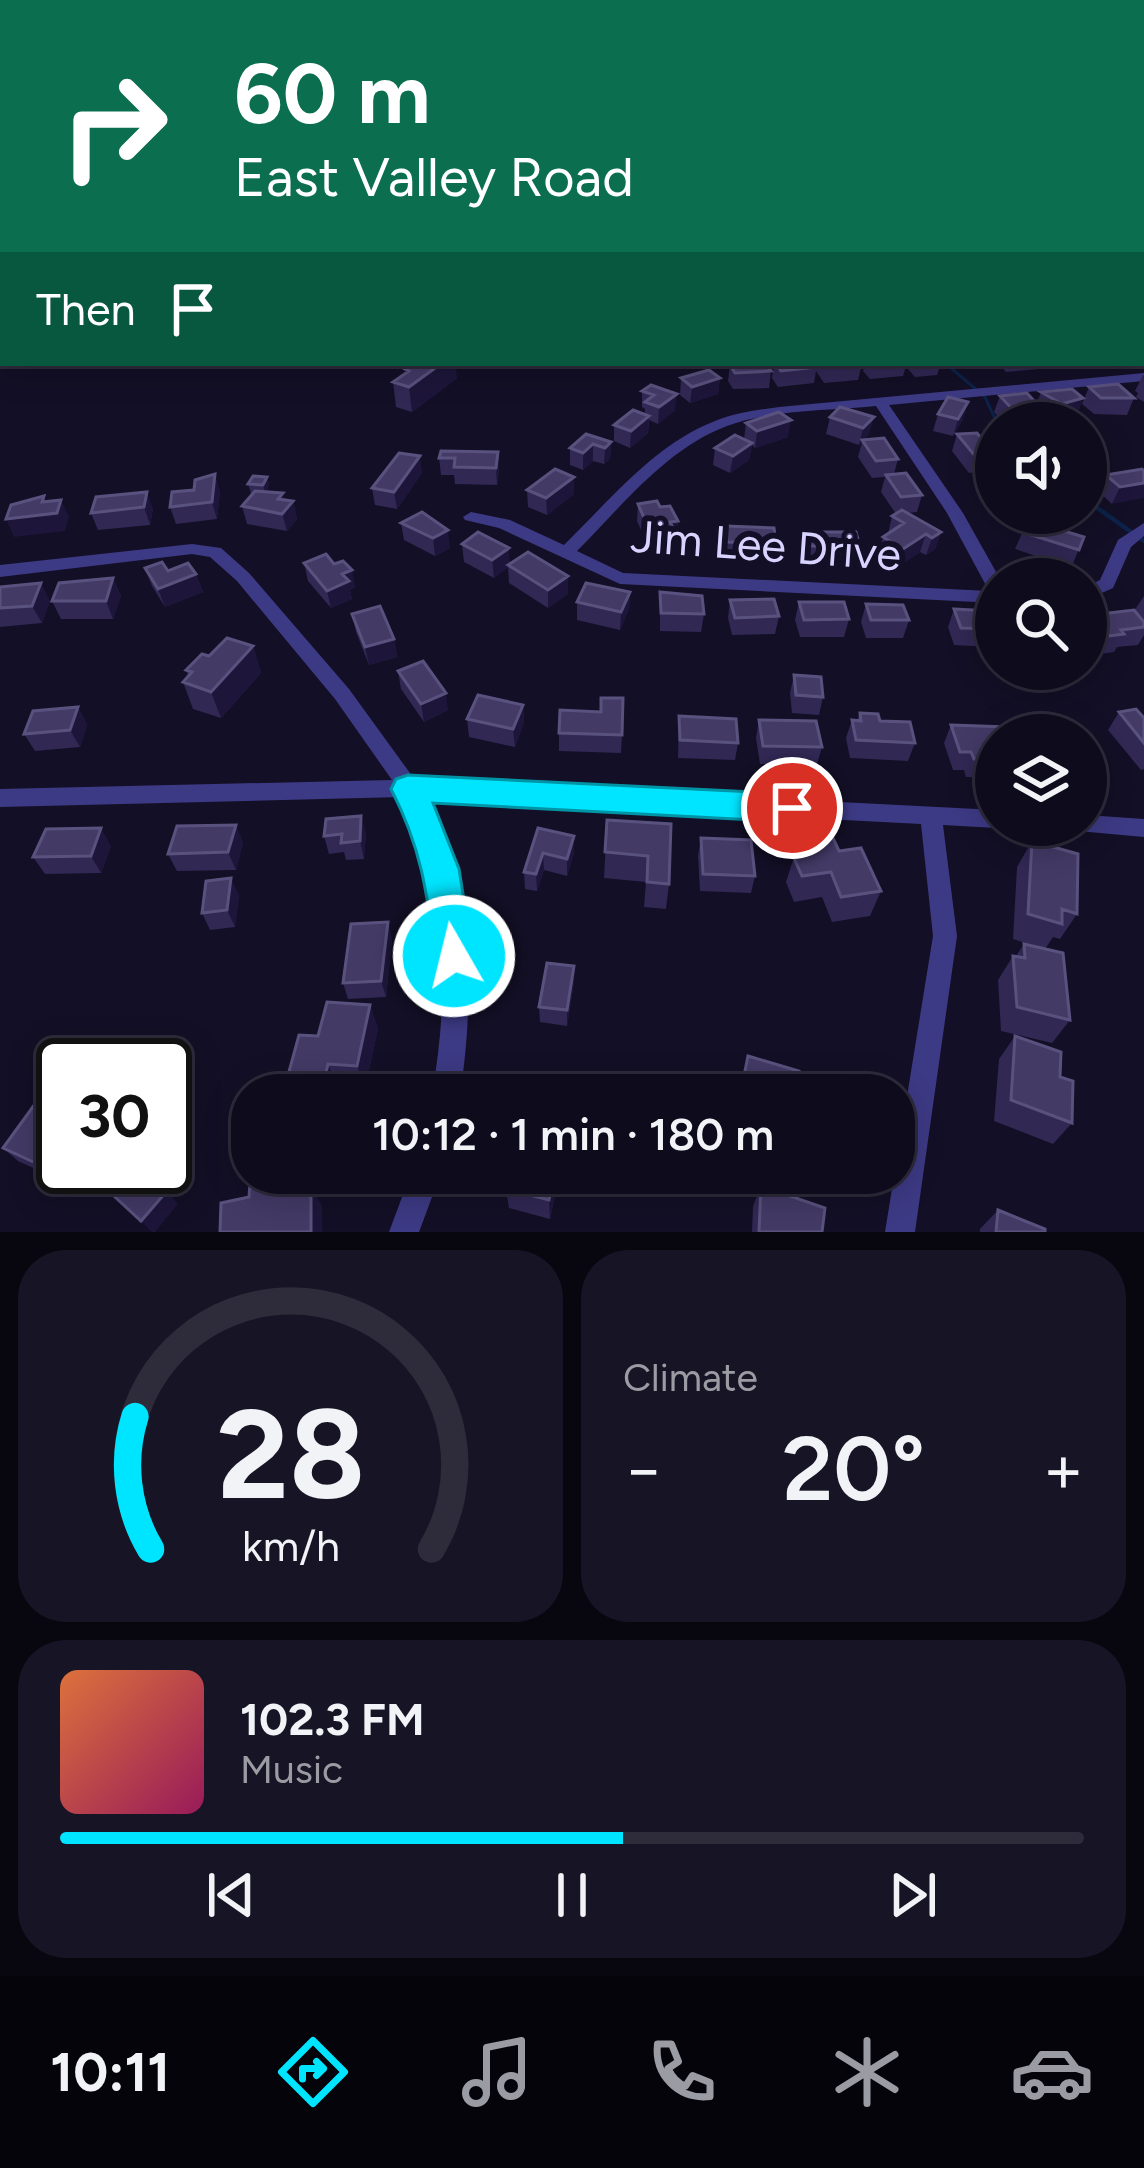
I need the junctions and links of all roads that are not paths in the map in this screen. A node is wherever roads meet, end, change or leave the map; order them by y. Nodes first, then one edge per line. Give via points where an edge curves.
1 (1144, 377) edge
2 (880, 403) junction
3 (471, 518) dead end
4 (1144, 528) edge
5 (568, 551) junction
6 (978, 558) edge
7 (0, 571) edge
8 (1107, 584) edge
9 (975, 591) edge
10 (408, 789) junction
11 (0, 798) edge
12 (931, 816) junction
13 (975, 818) edge
14 (1107, 825) edge
15 (1144, 828) edge
16 (450, 1074) edge
17 (418, 1194) edge
18 (404, 1232) edge
19 (900, 1232) edge

1 - 2 street
2 - 5 street via 779,411 709,428
2 - 6 street
3 - 5 street, Jim Lee Drive
4 - 8 street via 1124,544
5 - 9 street, Jim Lee Drive via 638,580
7 - 10 street via 215,552 308,655
10 - 11 street
10 - 12 street
10 - 16 street via 442,869 457,980
12 - 13 street
12 - 19 street via 945,936
14 - 15 street
17 - 18 street

